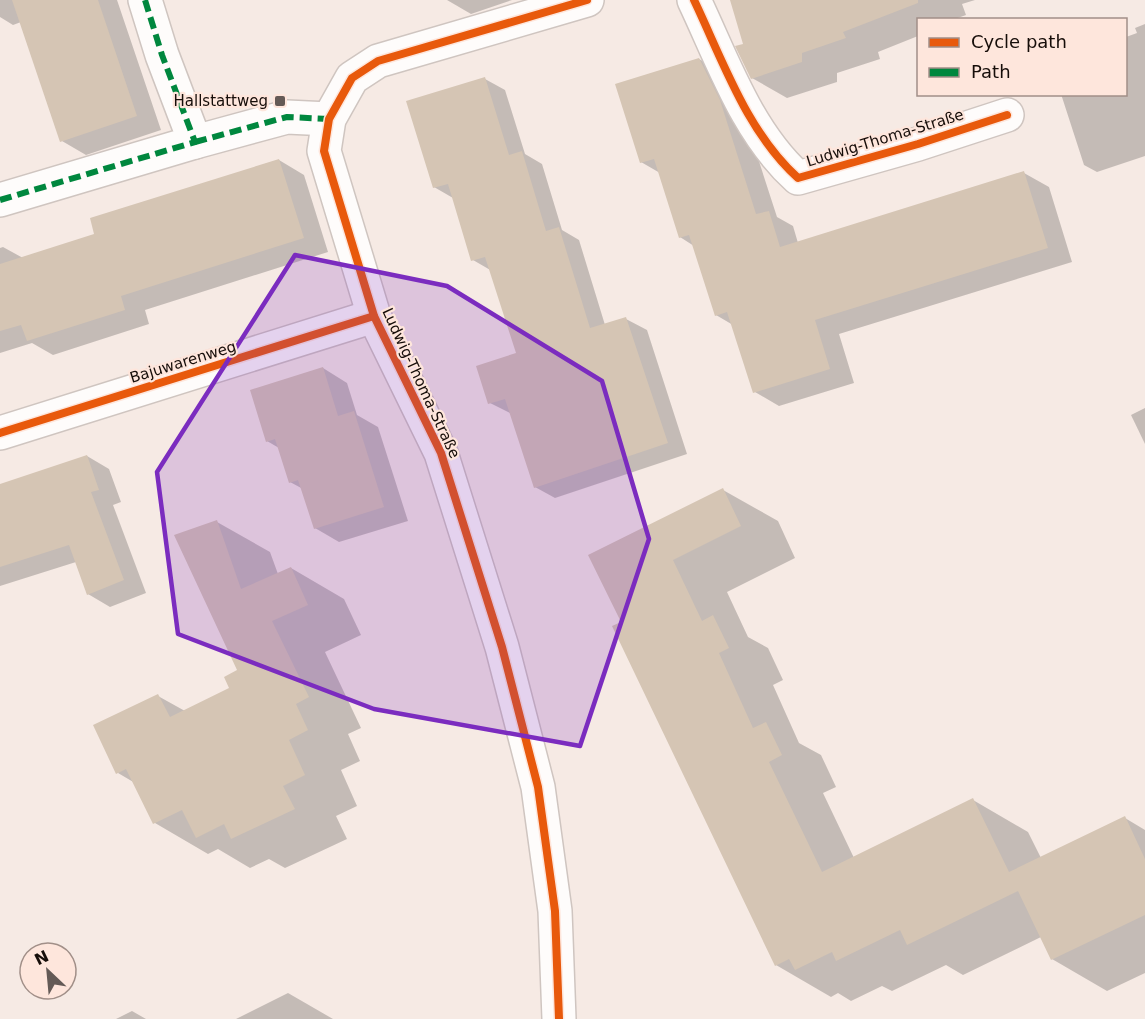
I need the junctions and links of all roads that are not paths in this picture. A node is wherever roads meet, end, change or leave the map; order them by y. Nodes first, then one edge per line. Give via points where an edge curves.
1 (145, 0) edge
2 (694, 0) edge
3 (582, 1) edge
4 (1006, 115) dead end
5 (329, 119) junction
6 (195, 142) junction
7 (0, 200) edge
8 (374, 316) junction
9 (0, 433) edge
10 (559, 1019) edge

1 - 6 street
2 - 4 street, Ludwig-Thoma-Straße via 751,121 780,162 798,178
3 - 5 street, Ludwig-Thoma-Straße via 378,61 351,78
5 - 6 street via 287,117
5 - 8 street, Ludwig-Thoma-Straße via 324,151
6 - 7 street
8 - 9 street, Bajuwarenweg
8 - 10 street, Ludwig-Thoma-Straße via 441,453 505,658 538,787 555,911

